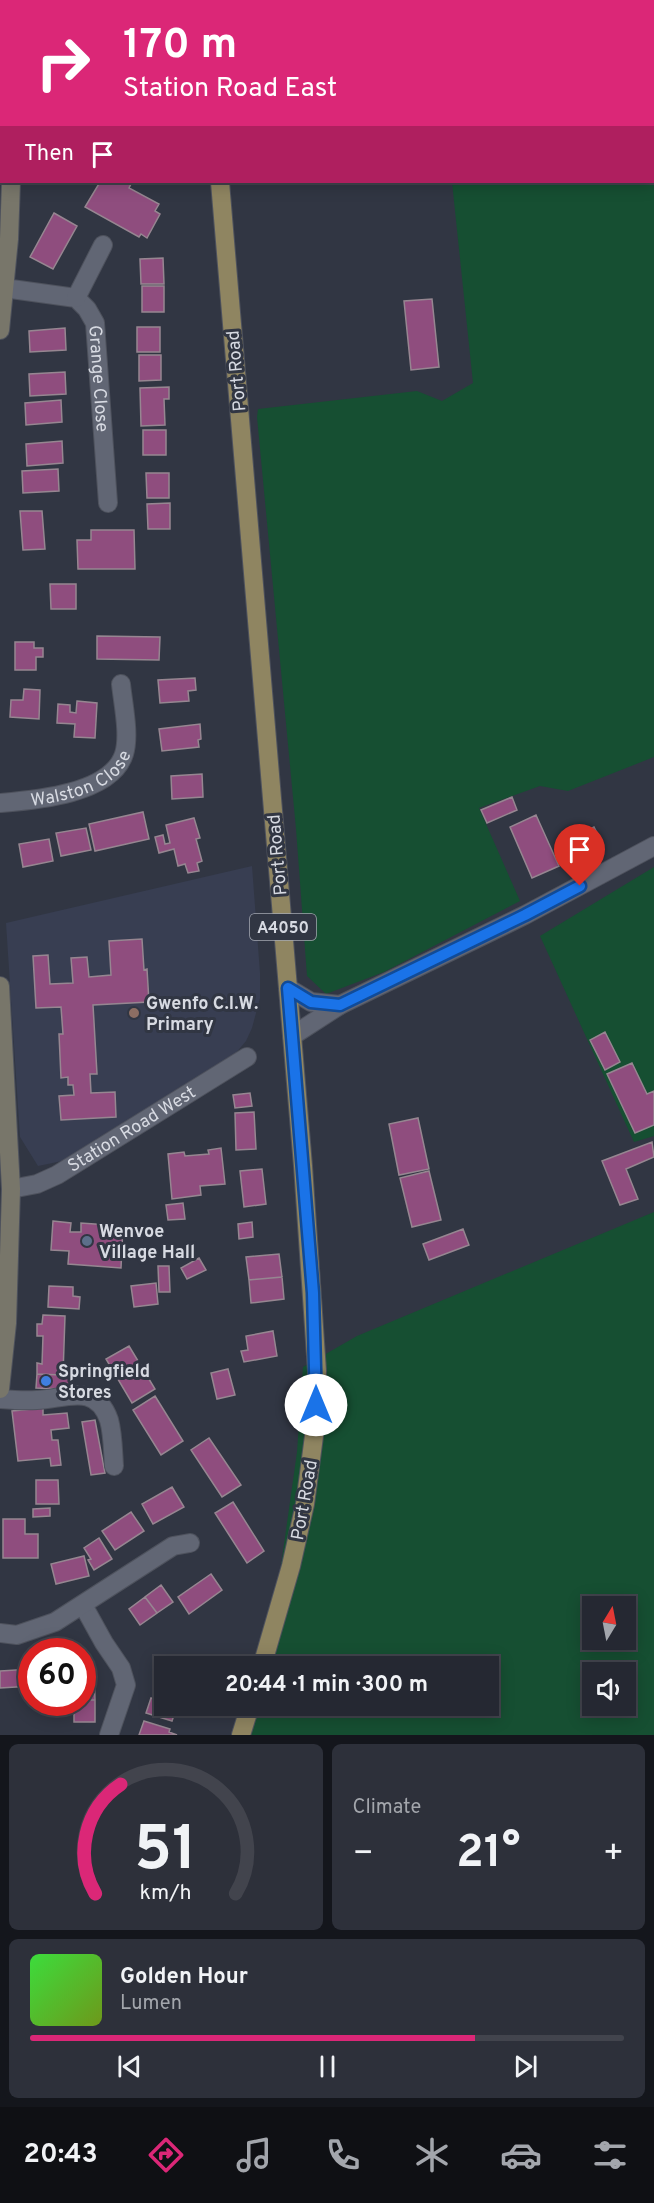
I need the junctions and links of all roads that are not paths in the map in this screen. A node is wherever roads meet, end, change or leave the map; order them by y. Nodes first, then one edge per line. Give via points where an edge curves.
1 (11, 183) edge
2 (220, 183) edge
3 (4, 239) edge
4 (103, 245) dead end
5 (4, 288) junction
6 (76, 298) junction
7 (0, 330) edge
8 (108, 503) dead end
9 (121, 684) dead end
10 (0, 803) edge
11 (654, 846) edge
12 (0, 986) edge
13 (288, 988) junction
14 (340, 1005) junction
15 (292, 1036) junction
16 (247, 1057) dead end
17 (11, 1189) junction
18 (0, 1383) edge
19 (0, 1389) edge
20 (0, 1399) edge
21 (114, 1466) dead end
22 (190, 1543) dead end
23 (83, 1605) junction
24 (0, 1633) edge
25 (265, 1656) edge
26 (247, 1716) edge
27 (109, 1735) edge
28 (241, 1735) edge

1 - 3 street
2 - 13 main road, Port Road / A4050
3 - 5 street
4 - 6 street
5 - 6 street
5 - 7 street
6 - 8 street, Grange Close via 92,316 97,333
9 - 10 street, Walston Close via 124,753 106,778 81,790
11 - 14 street via 525,915
12 - 17 street
13 - 14 street via 311,1002
13 - 15 main road, Port Road / A4050
14 - 15 street
15 - 25 main road, Port Road / A4050 via 313,1293 316,1405 305,1504
16 - 17 street, Station Road West via 57,1175
17 - 18 street via 7,1323
18 - 19 street
20 - 21 street via 39,1400 82,1394 97,1401 108,1420
22 - 23 street via 173,1546
23 - 24 street via 55,1622 17,1635
23 - 27 street via 121,1668 126,1685
26 - 28 main road

